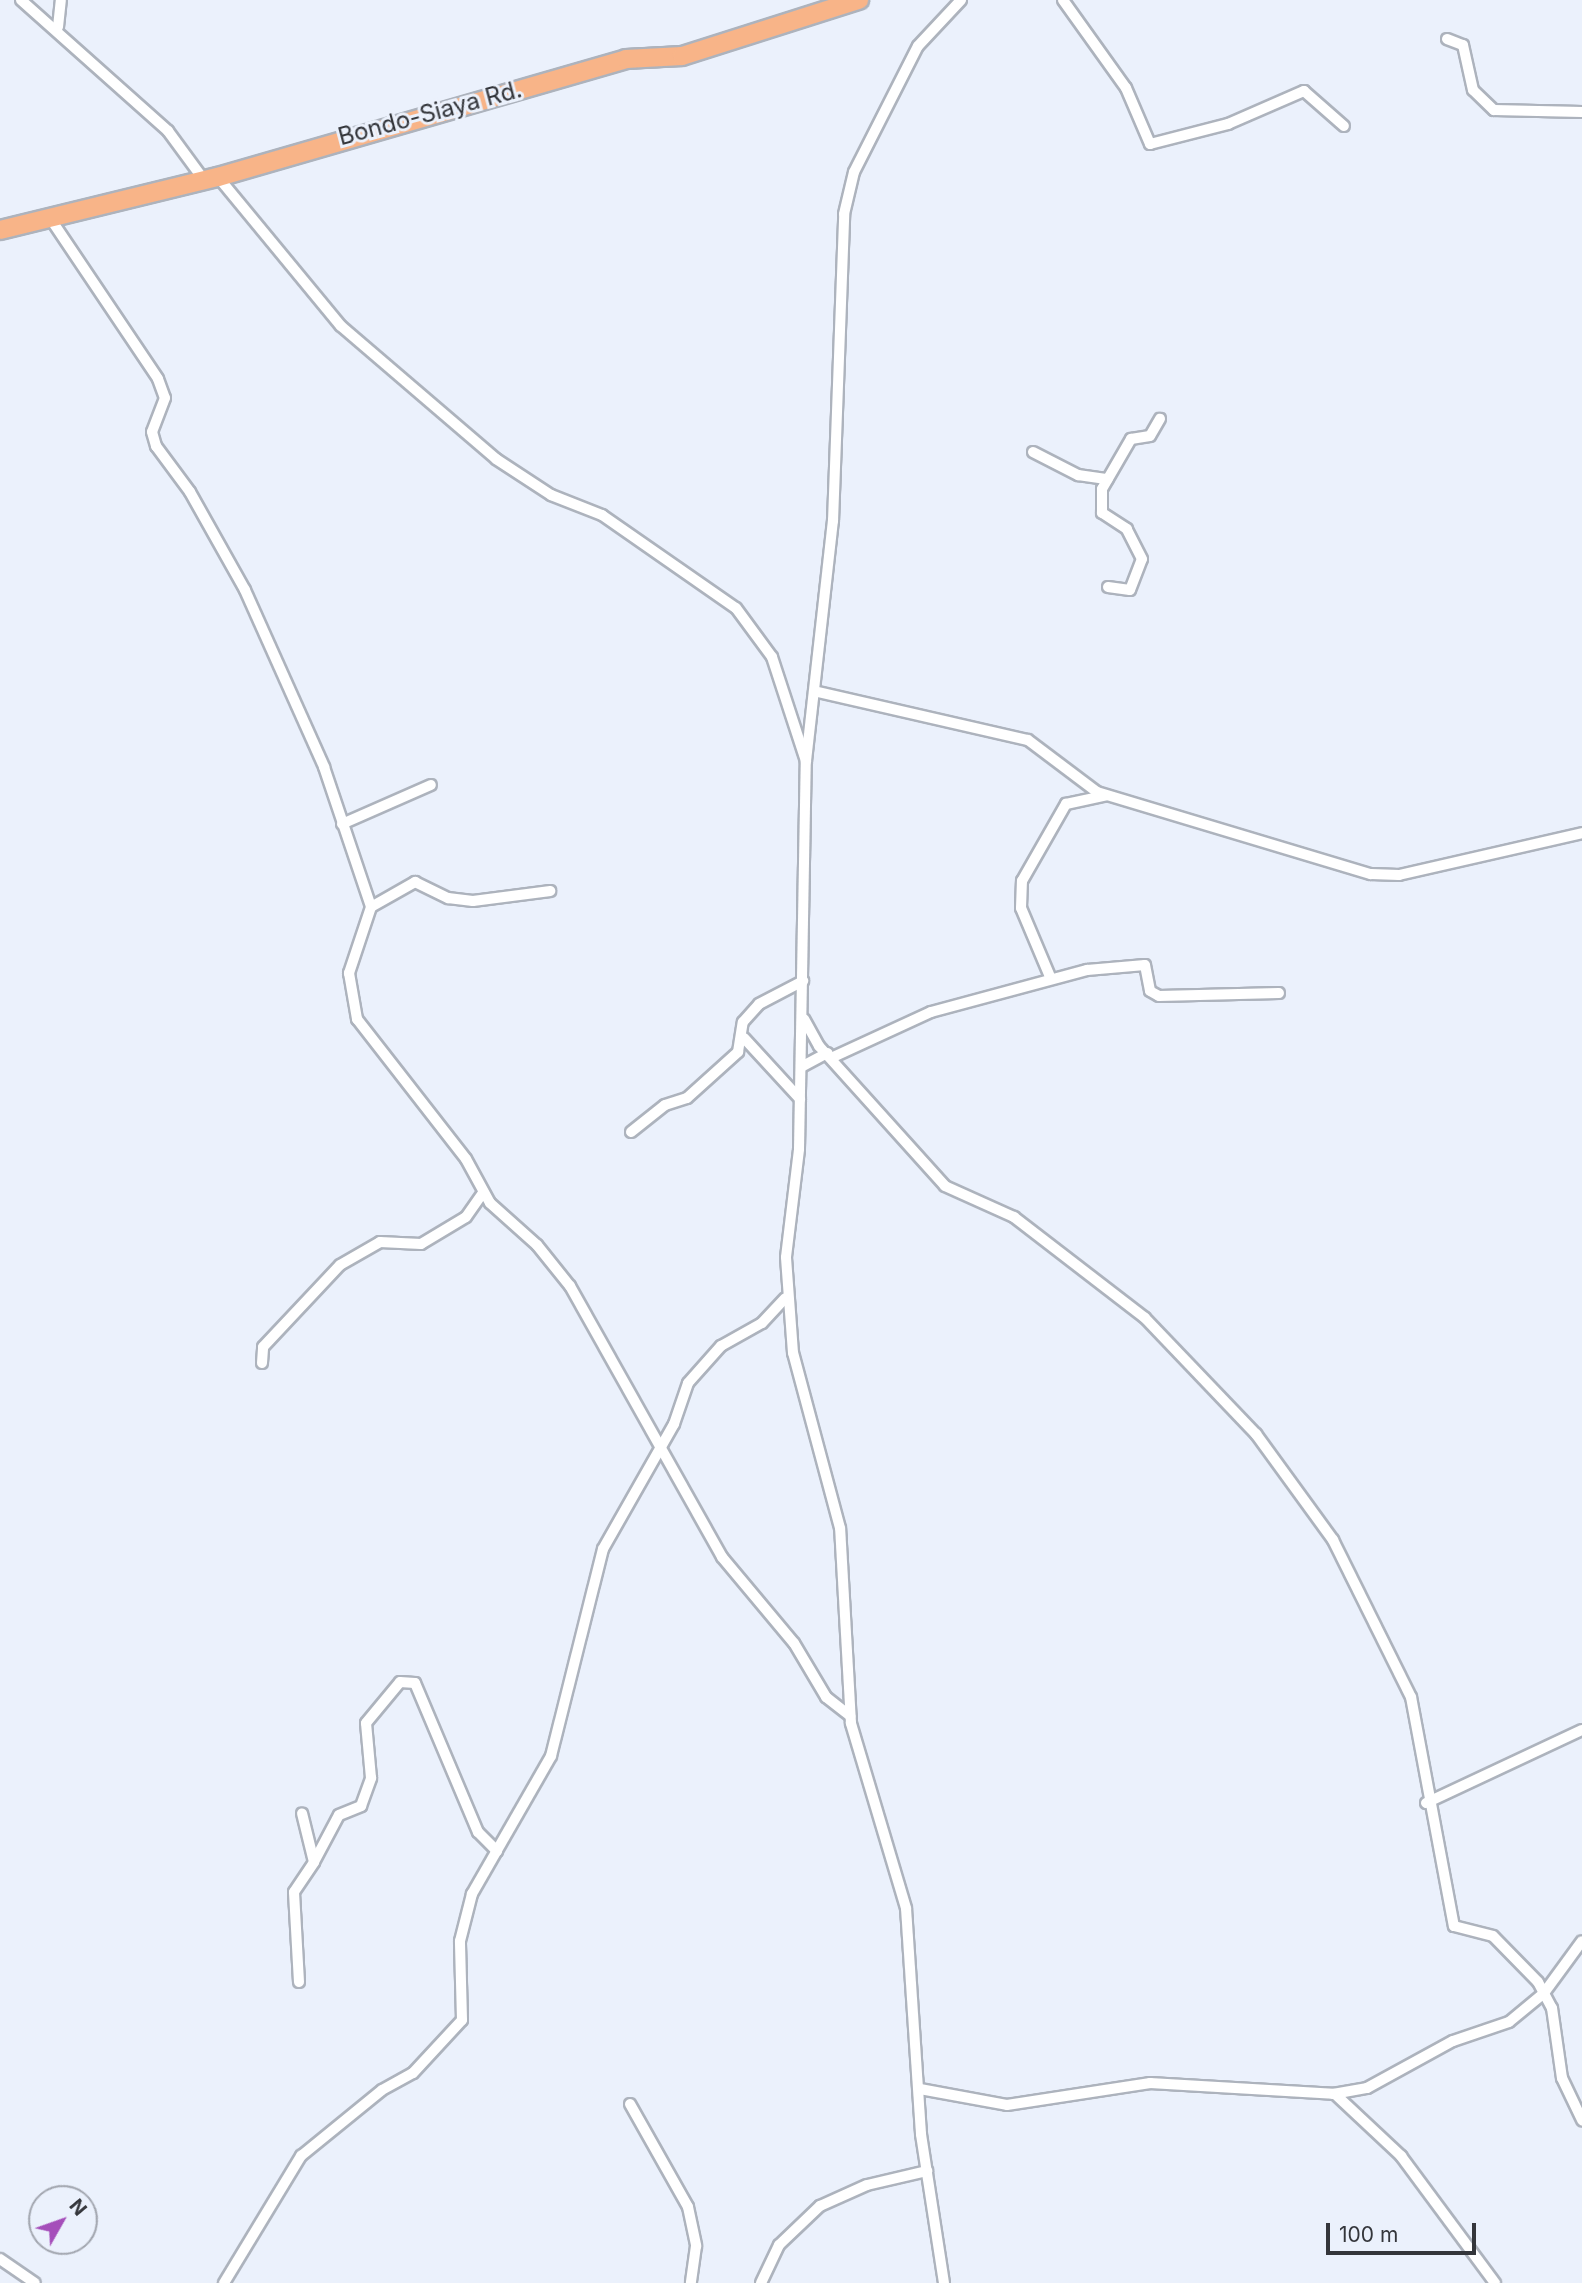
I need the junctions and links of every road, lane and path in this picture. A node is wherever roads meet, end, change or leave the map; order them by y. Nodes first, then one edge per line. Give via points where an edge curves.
1 (21, 0) edge
2 (61, 0) edge
3 (859, 0) edge
4 (961, 0) edge
5 (1063, 0) edge
6 (827, 5) edge
7 (58, 27) junction
8 (1447, 39) dead end
9 (1582, 111) edge
10 (1344, 126) dead end
11 (211, 179) junction
12 (48, 215) junction
13 (0, 230) edge
14 (1160, 419) dead end
15 (1033, 452) dead end
16 (1108, 479) junction
17 (1108, 587) dead end
18 (818, 692) junction
19 (806, 761) junction
20 (1079, 777) junction
21 (430, 785) dead end
22 (1112, 795) junction
23 (1071, 803) junction
24 (342, 824) junction
25 (1582, 833) edge
26 (550, 891) dead end
27 (371, 907) junction
28 (1051, 979) junction
29 (803, 981) junction
30 (1279, 993) dead end
31 (803, 1017) junction
32 (744, 1038) junction
33 (829, 1056) junction
34 (801, 1067) junction
35 (800, 1099) junction
36 (631, 1132) dead end
37 (483, 1193) junction
38 (787, 1296) junction
39 (262, 1363) dead end
40 (659, 1452) junction
41 (850, 1717) junction
42 (1582, 1730) edge
43 (1426, 1803) junction
44 (302, 1813) dead end
45 (497, 1851) junction
46 (314, 1862) junction
47 (1582, 1941) edge
48 (299, 1982) dead end
49 (1544, 1993) junction
50 (920, 2089) junction
51 (1335, 2094) junction
52 (630, 2104) dead end
53 (1582, 2120) edge
54 (927, 2171) junction
55 (0, 2259) edge
56 (941, 2271) junction
57 (35, 2283) edge
58 (224, 2283) edge
59 (691, 2283) edge
60 (761, 2283) edge
61 (936, 2283) edge
62 (944, 2283) edge
63 (1495, 2283) edge

1 - 7 street
2 - 7 street
3 - 6 highway, Bondo-Siaya Rd.
4 - 18 street via 926,32 850,181
5 - 10 street via 1131,96 1150,144 1228,124 1304,91
6 - 11 highway, Bondo-Siaya Rd. via 682,55 626,59
7 - 11 street via 168,131
8 - 9 street via 1463,45 1473,90 1494,110
11 - 12 highway, Bondo-Siaya Rd.
11 - 19 street via 341,326 496,459 551,495 602,515 736,608 772,657
12 - 13 highway, Bondo-Siaya Rd.
12 - 24 street via 158,379 165,398 152,432 156,446 191,492 245,590
14 - 16 street via 1150,436 1131,439
15 - 16 street via 1078,475
16 - 17 street via 1098,504 1102,513 1127,529 1142,559 1130,590
18 - 19 street
18 - 20 street via 1028,740
19 - 29 street
20 - 22 street
20 - 23 street via 1081,790
21 - 24 street
22 - 23 street
22 - 25 street via 1384,876
23 - 28 street via 1041,844 1020,893
24 - 27 street
26 - 27 street via 473,901 447,898 415,882
27 - 37 street via 349,973 351,1009 466,1159
28 - 30 street via 1145,965 1154,996
28 - 33 street via 932,1012
29 - 31 street
29 - 32 street via 747,1015
31 - 33 street
31 - 34 street
32 - 35 street
32 - 36 street via 738,1052 687,1098 665,1105
33 - 34 street
33 - 43 street via 946,1186 1014,1217 1116,1290 1256,1434 1358,1579 1411,1697
34 - 35 street
35 - 38 street
37 - 39 street via 466,1217 421,1244 380,1242 340,1265 263,1347
37 - 40 street via 570,1286
38 - 40 street via 778,1310 721,1346 699,1370
38 - 41 street via 793,1353 840,1528
40 - 41 street via 731,1571 794,1643 825,1697
40 - 45 street via 603,1549 551,1756
41 - 50 street via 902,1884
42 - 43 street
43 - 49 street via 1454,1926 1501,1941
44 - 46 street
45 - 46 street via 478,1832 415,1683 400,1682 366,1723 371,1778 361,1805 340,1815
45 - 58 street via 463,1926 462,2020 412,2073 382,2090 301,2156
46 - 48 street via 294,1892
47 - 49 street
49 - 51 street via 1499,2028 1453,2041 1377,2085
49 - 53 street via 1559,2067
50 - 51 street via 1001,2105 1100,2087 1189,2081
50 - 54 street
51 - 63 street via 1401,2155
52 - 59 street via 688,2207 696,2246
54 - 56 street
54 - 60 street via 867,2185 820,2206 779,2245
55 - 57 street
56 - 61 street
56 - 62 street

